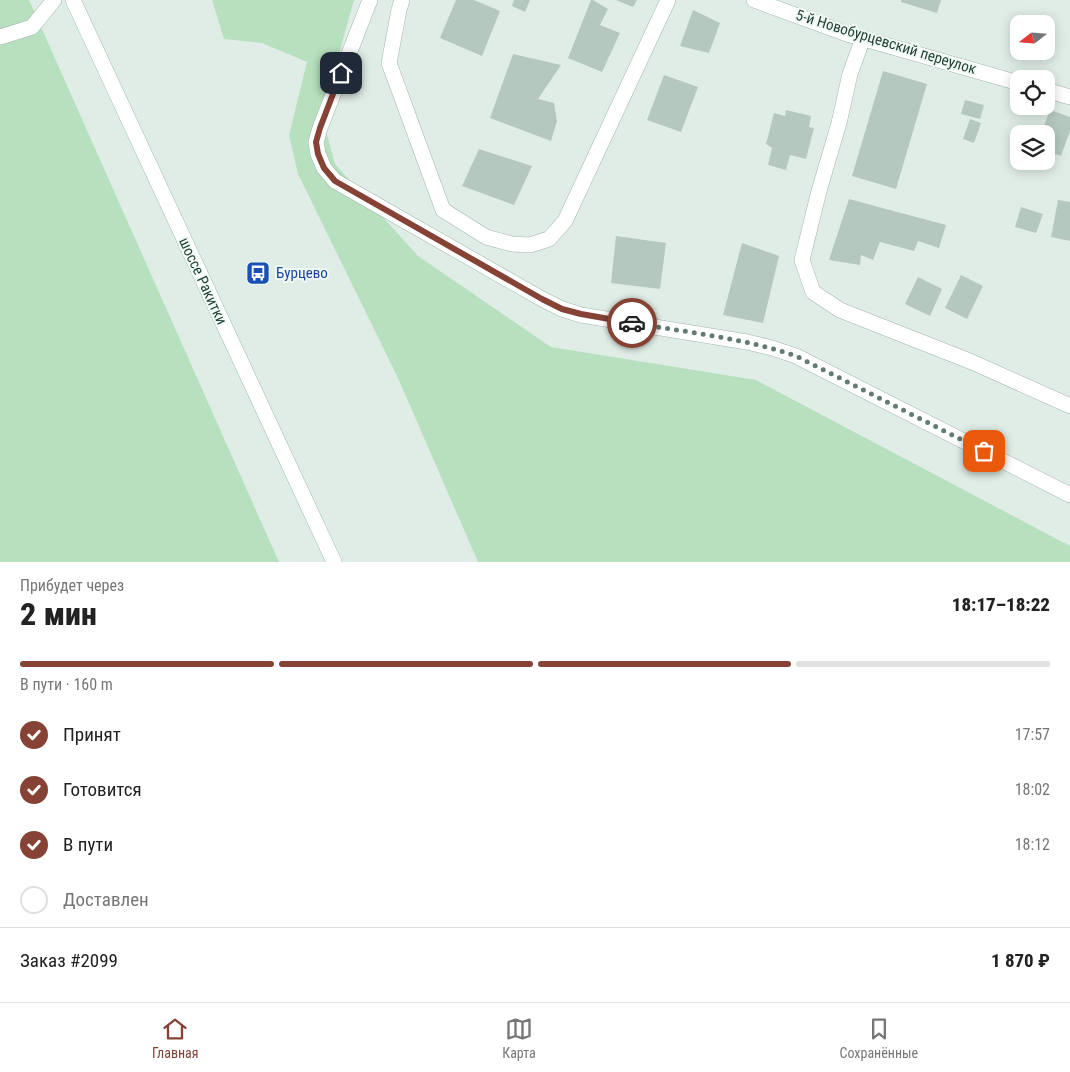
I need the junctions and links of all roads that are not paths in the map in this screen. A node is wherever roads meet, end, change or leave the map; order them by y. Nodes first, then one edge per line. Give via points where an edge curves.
1 (54, 0) edge
2 (73, 0) edge
3 (370, 0) edge
4 (402, 0) edge
5 (668, 0) edge
6 (754, 0) edge
7 (0, 37) edge
8 (863, 38) junction
9 (1010, 79) edge
10 (1055, 93) edge
11 (1070, 97) edge
12 (1070, 406) edge
13 (1070, 495) edge
14 (334, 562) edge

1 - 7 street via 32,27
2 - 14 street, шоссе Ракитки
3 - 13 street via 316,142 324,168 335,181 562,309 747,342 796,356
4 - 5 street via 389,63 443,210 486,236 530,246 549,239 566,221
6 - 8 street, 5-й Новобурцевский переулок
8 - 9 street, 5-й Новобурцевский переулок
8 - 12 street via 850,74 802,260 813,292 840,310 972,362
10 - 11 street

